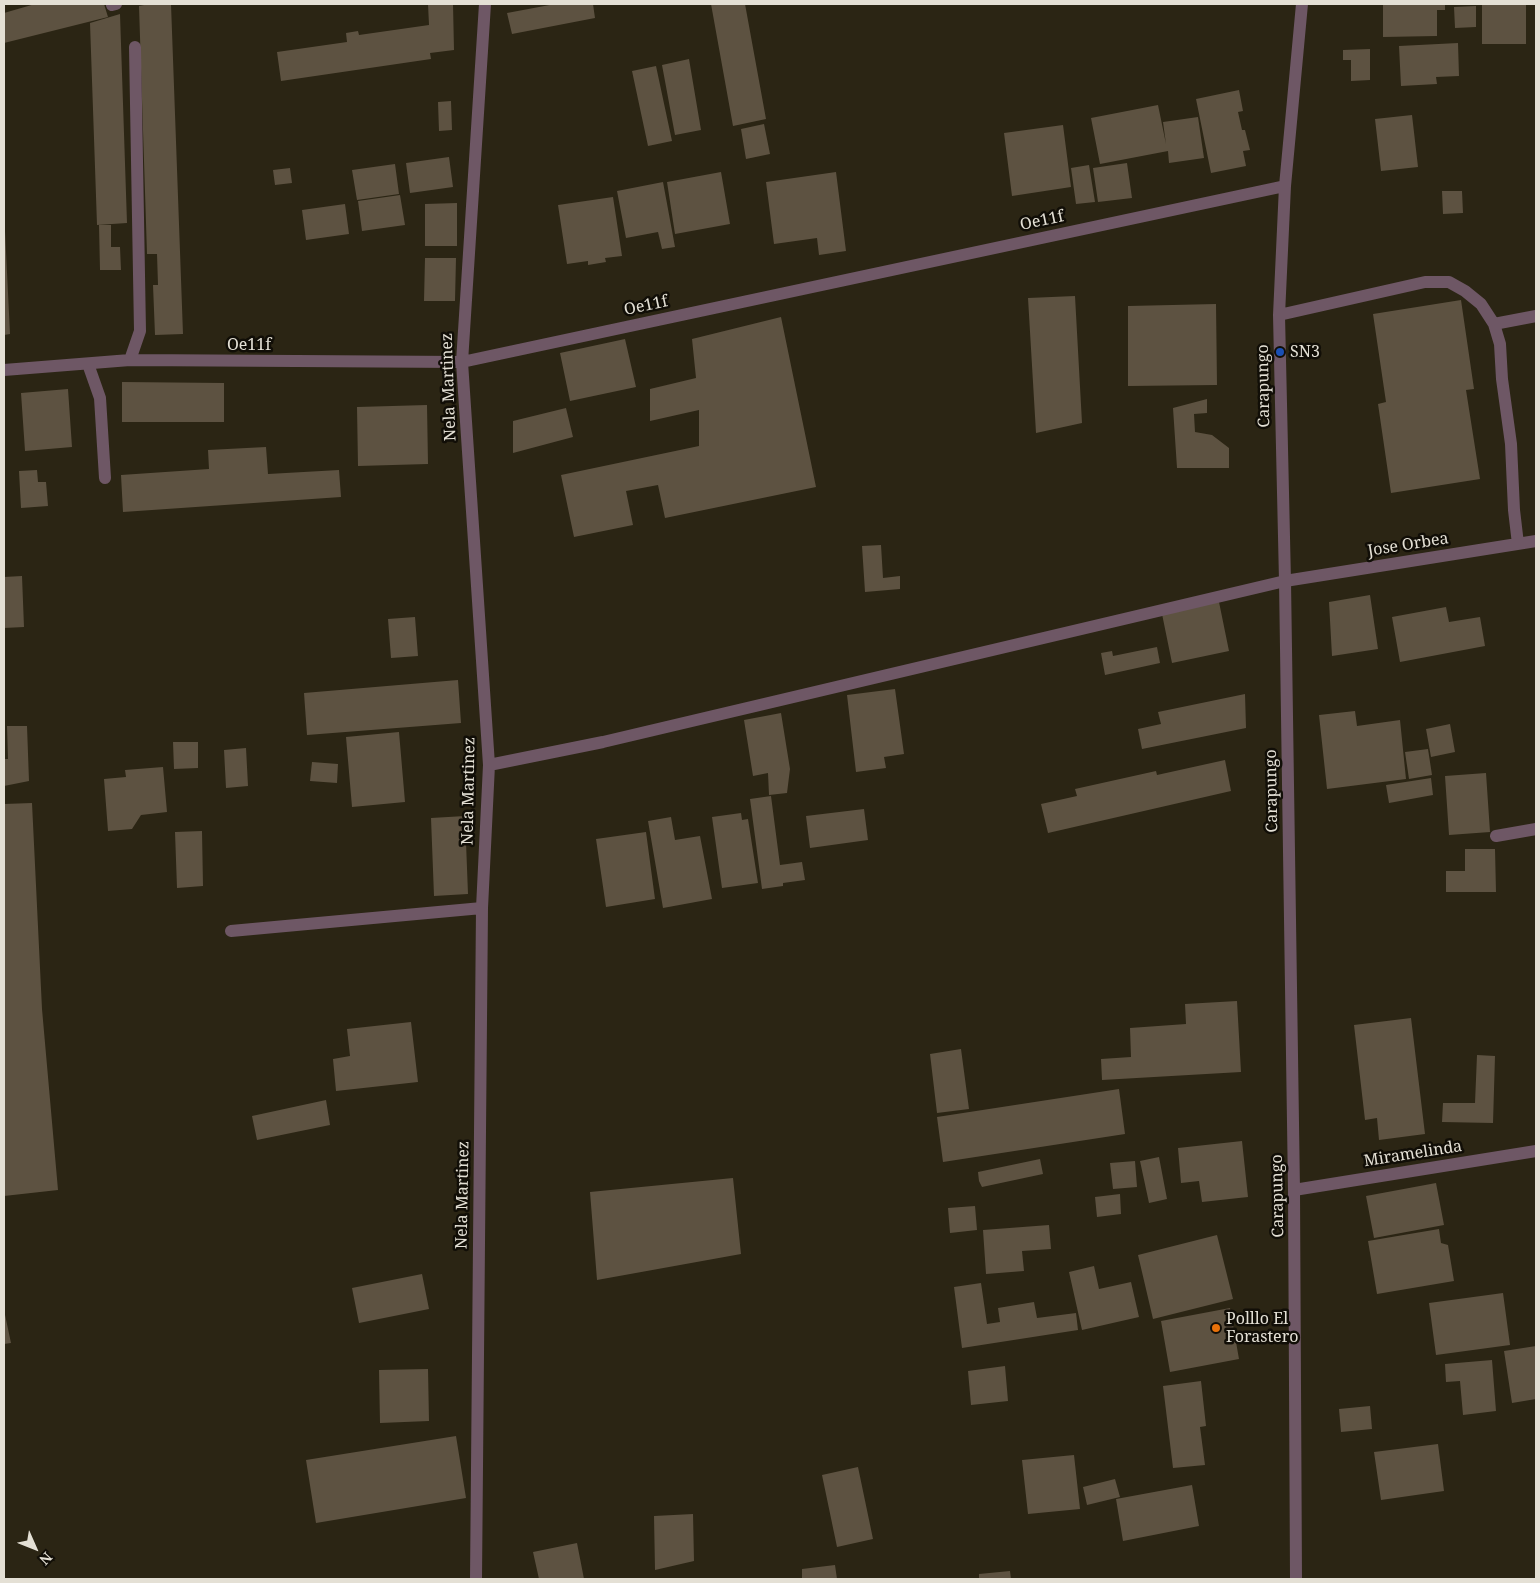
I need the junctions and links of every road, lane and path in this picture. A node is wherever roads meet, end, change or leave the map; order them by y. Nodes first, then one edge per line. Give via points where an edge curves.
1 (485, 4) edge
2 (1302, 4) edge
3 (135, 47) dead end
4 (1285, 186) junction
5 (1279, 315) junction
6 (1536, 316) edge
7 (1494, 324) junction
8 (130, 360) junction
9 (462, 362) junction
10 (88, 364) junction
11 (4, 370) edge
12 (105, 478) dead end
13 (1536, 541) edge
14 (1518, 544) junction
15 (1285, 581) junction
16 (488, 765) junction
17 (1536, 829) edge
18 (1496, 836) dead end
19 (482, 908) junction
20 (231, 931) dead end
21 (1536, 1151) edge
22 (1294, 1190) junction
23 (476, 1579) edge
24 (1296, 1579) edge

1 - 9 street, Nela Martinez
2 - 4 street, Carapungo
3 - 8 street via 140,331
4 - 5 street, Carapungo
4 - 9 street, Oe11f
5 - 7 street via 1425,282 1448,282 1481,304
5 - 15 street, Carapungo
6 - 7 street
7 - 14 street via 1500,344 1511,444
8 - 9 street, Oe11f
8 - 10 street, Oe11f
9 - 16 street, Nela Martinez
10 - 11 street, Oe11f
10 - 12 street via 100,398
13 - 14 street, Jose Orbea
14 - 15 street, Jose Orbea
15 - 16 street, Jose Orbea via 603,742
15 - 22 street, Carapungo
16 - 19 street, Nela Martinez
17 - 18 street
19 - 20 street
19 - 23 street, Nela Martinez
21 - 22 street, Miramelinda
22 - 24 street, Carapungo

